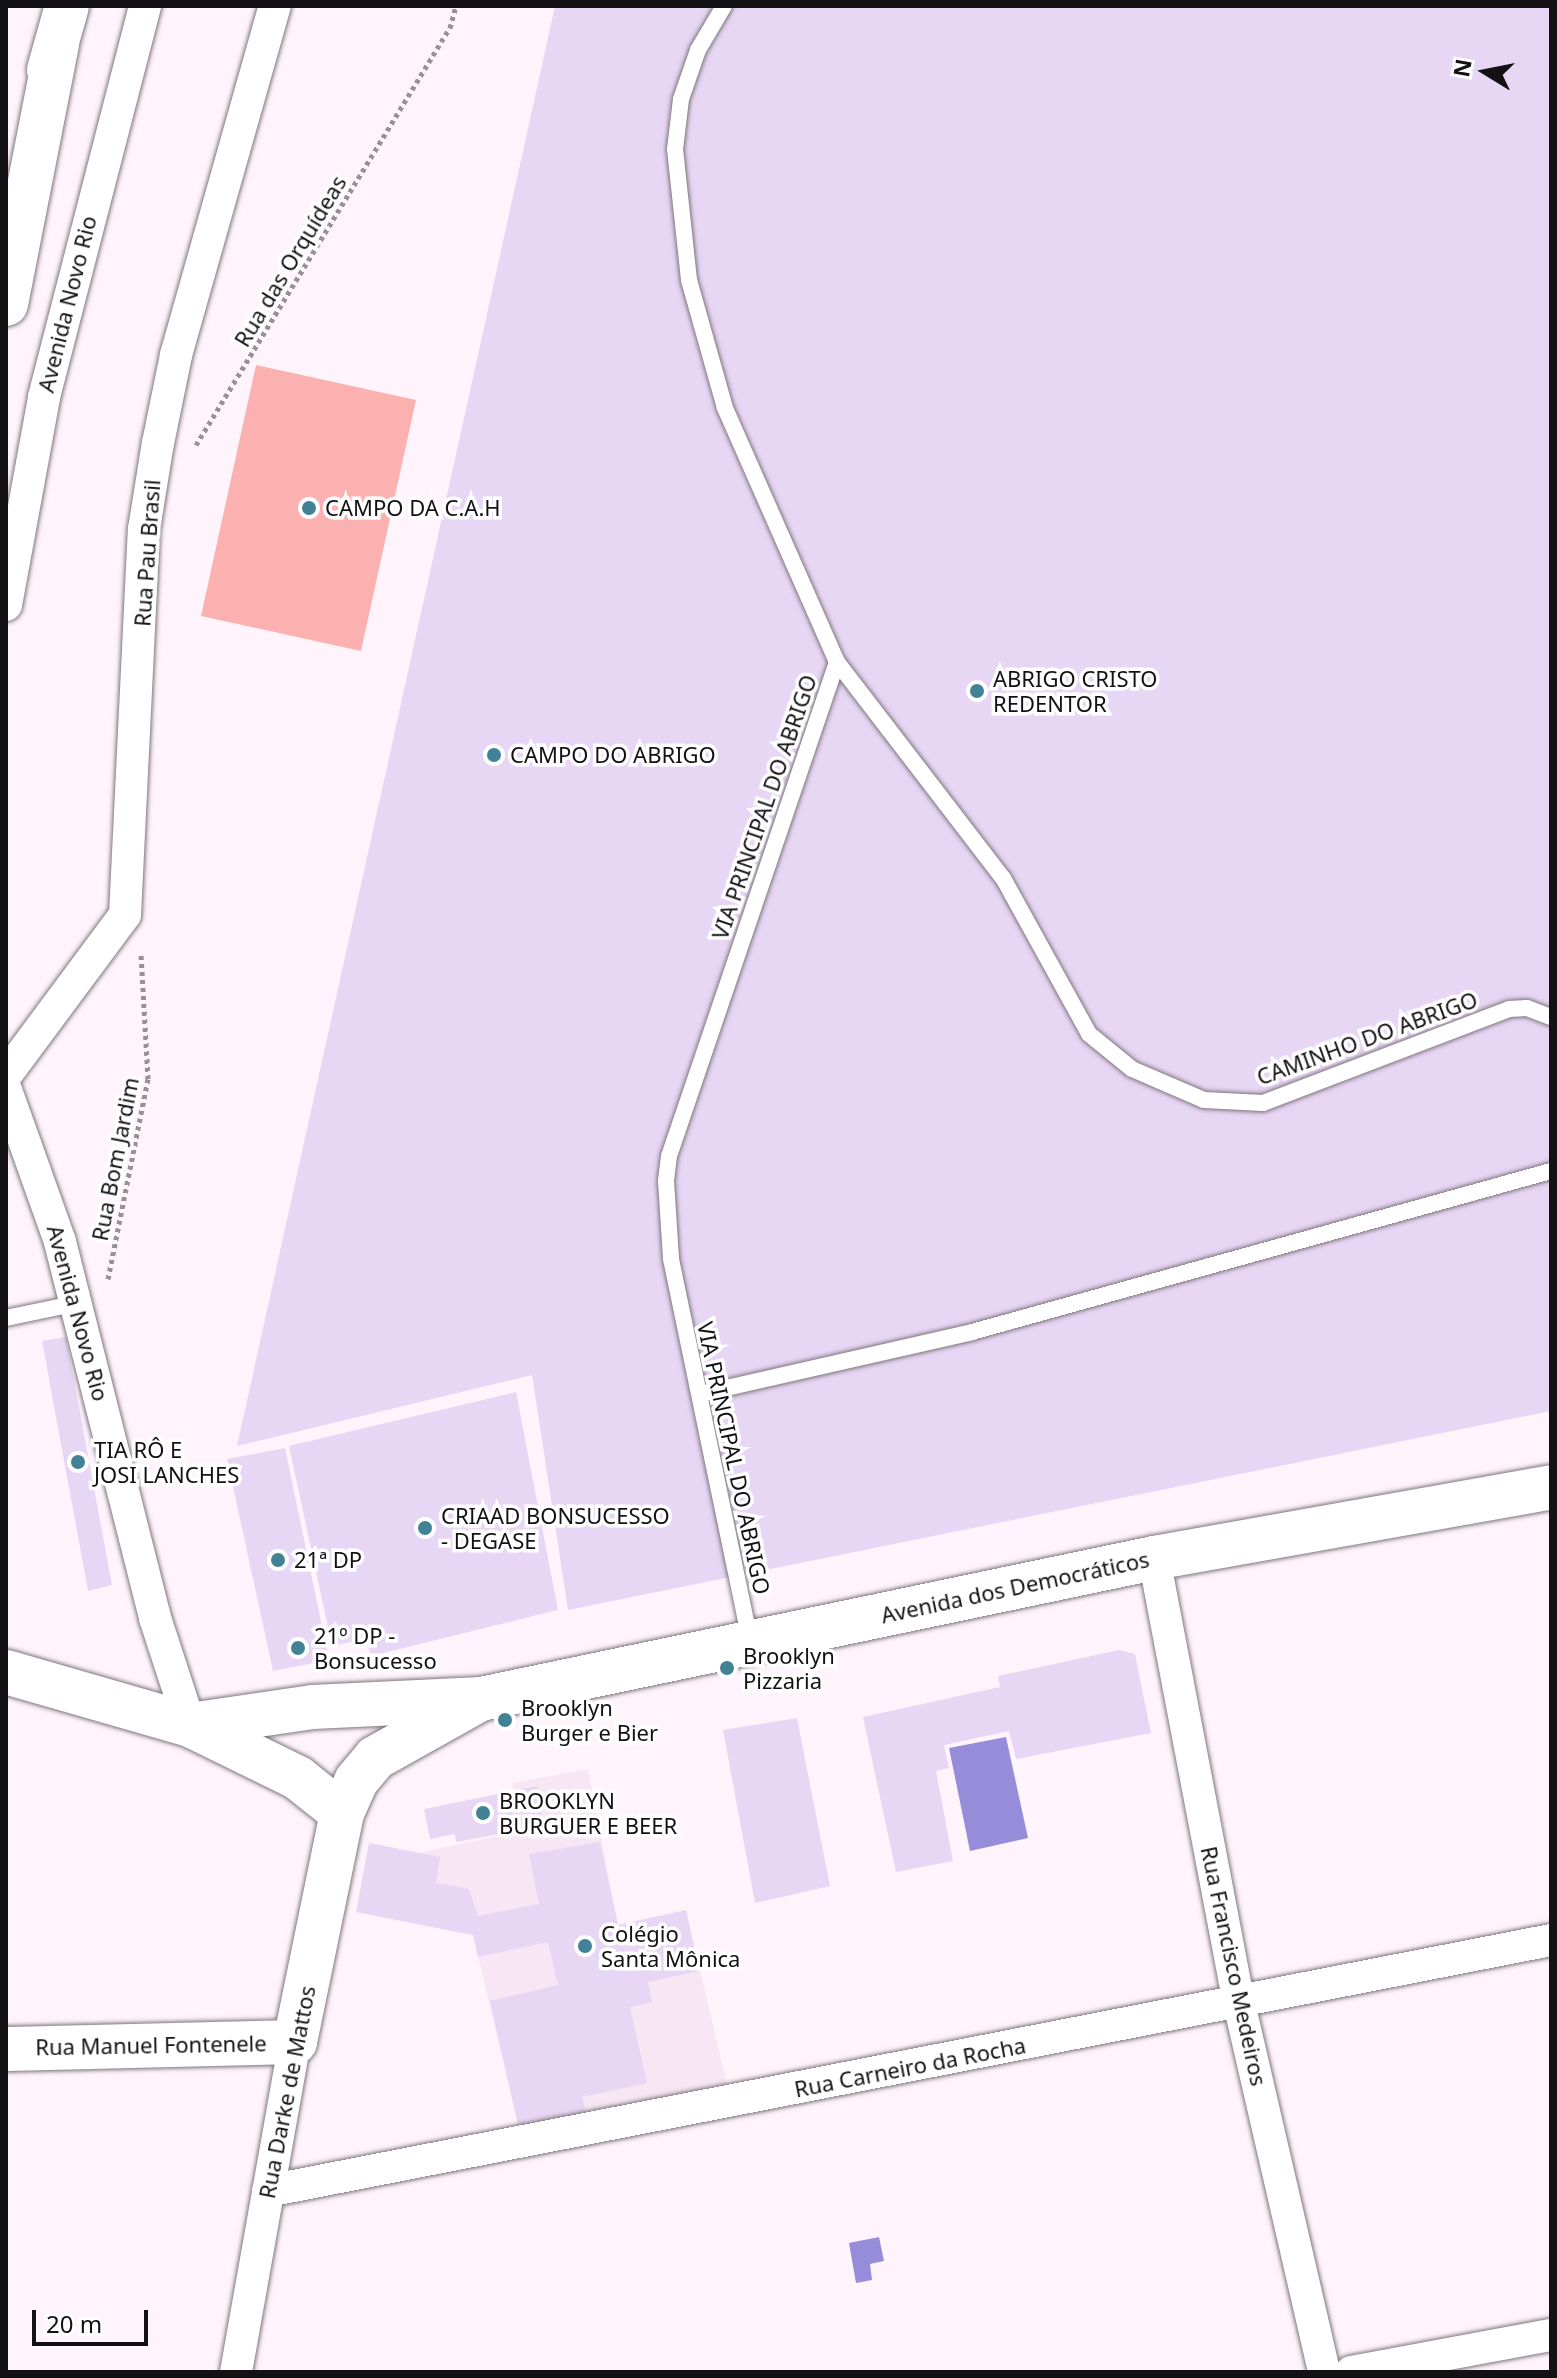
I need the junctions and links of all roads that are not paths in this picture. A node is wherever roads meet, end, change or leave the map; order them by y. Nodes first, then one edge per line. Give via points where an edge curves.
1 (145, 6) edge
2 (275, 6) edge
3 (724, 6) edge
4 (62, 25) edge
5 (6, 227) edge
6 (6, 304) edge
7 (6, 605) edge
8 (837, 662) junction
9 (1551, 1017) edge
10 (6, 1075) edge
11 (6, 1090) edge
12 (1551, 1171) edge
13 (78, 1303) junction
14 (6, 1318) edge
15 (700, 1394) junction
16 (1551, 1487) edge
17 (1154, 1558) junction
18 (750, 1643) junction
19 (6, 1672) edge
20 (481, 1699) junction
21 (190, 1725) junction
22 (342, 1813) junction
23 (1551, 1940) edge
24 (1239, 2003) junction
25 (295, 2042) junction
26 (6, 2049) edge
27 (268, 2191) junction
28 (1551, 2335) edge
29 (236, 2372) edge
30 (1324, 2372) edge
31 (1351, 2372) edge

1 - 7 street, Avenida Novo Rio via 44,397
2 - 10 street, Rua Pau Brasil via 176,355 158,443 144,529 125,915
3 - 8 lane, VIA PRINCIPAL DO ABRIGO via 698,50 681,99 675,149 689,280 725,408
4 - 5 main road
4 - 6 main road
8 - 9 lane, CAMINHO DO ABRIGO via 1003,878 1089,1034 1132,1069 1204,1100 1263,1103 1509,1009 1527,1008
8 - 15 lane, VIA PRINCIPAL DO ABRIGO via 669,1156 671,1259
11 - 13 street, Avenida Novo Rio
12 - 15 lane via 972,1332
13 - 14 lane
13 - 21 street, Avenida Novo Rio via 155,1618
15 - 18 lane, VIA PRINCIPAL DO ABRIGO
16 - 17 main road, Avenida dos Democráticos
17 - 18 main road, Avenida dos Democráticos
17 - 24 street, Rua Francisco Medeiros
18 - 20 main road, Avenida dos Democráticos
19 - 21 main road, Avenida dos Democráticos
20 - 21 main road, Avenida dos Democráticos via 313,1707
20 - 22 main road, Avenida dos Democráticos via 375,1758 356,1781
21 - 22 main road, Avenida dos Democráticos via 298,1778
22 - 25 main road, Rua Darke de Mattos
23 - 24 street, Rua Carneiro da Rocha
24 - 27 street, Rua Carneiro da Rocha
24 - 30 street, Rua Francisco Medeiros
25 - 26 main road, Rua Manuel Fontenele
25 - 27 street, Rua Darke de Mattos
27 - 29 street, Rua Darke de Mattos
28 - 31 street

